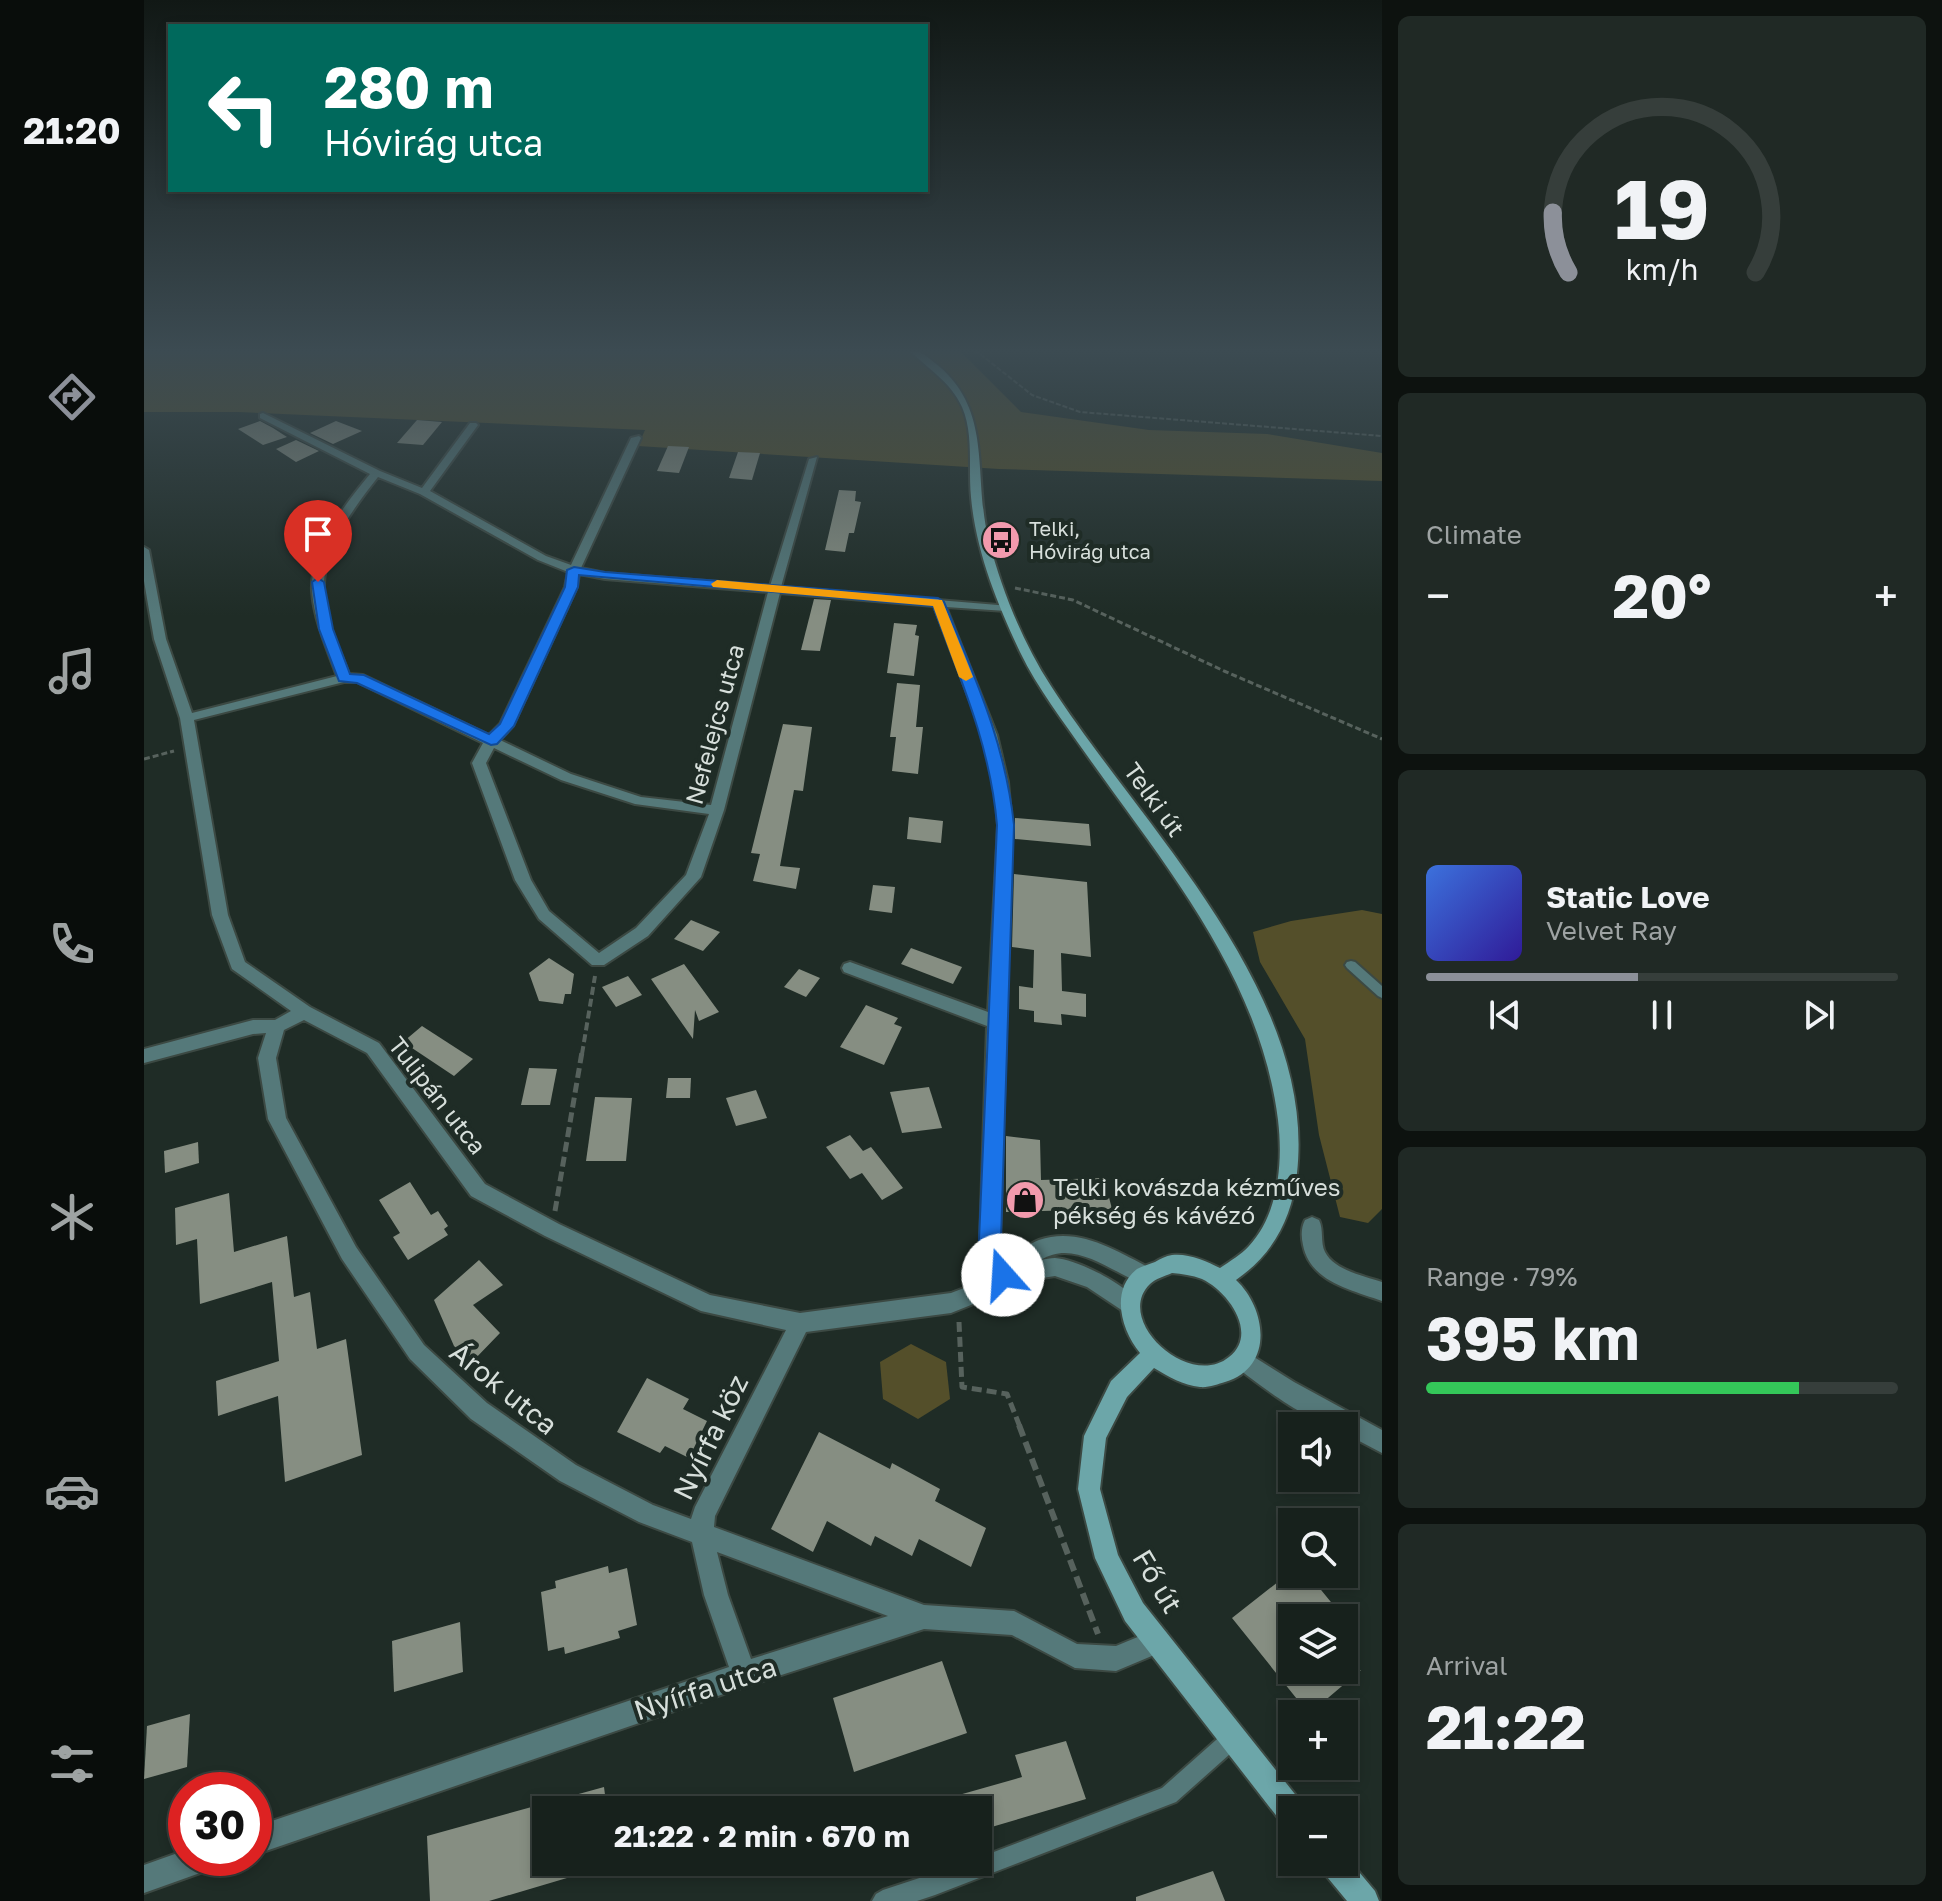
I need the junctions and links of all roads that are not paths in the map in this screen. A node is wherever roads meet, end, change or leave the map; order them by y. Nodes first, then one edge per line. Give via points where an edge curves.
1 (636, 438) dead end
2 (308, 439) edge
3 (463, 439) edge
4 (974, 439) edge
5 (814, 459) dead end
6 (376, 473) junction
7 (424, 492) junction
8 (144, 550) edge
9 (574, 570) junction
10 (775, 589) junction
11 (938, 602) junction
12 (1006, 608) junction
13 (344, 678) junction
14 (187, 718) junction
15 (491, 741) junction
16 (717, 810) junction
17 (1351, 965) dead end
18 (850, 968) dead end
19 (1382, 993) edge
20 (304, 1012) junction
21 (996, 1022) junction
22 (277, 1026) junction
23 (144, 1056) edge
24 (1312, 1226) dead end
25 (1003, 1275) junction
26 (1143, 1275) junction
27 (1221, 1279) junction
28 (1382, 1292) edge
29 (1129, 1305) junction
30 (800, 1323) junction
31 (1152, 1355) junction
32 (1243, 1360) junction
33 (1382, 1442) edge
34 (701, 1536) junction
35 (924, 1617) junction
36 (1157, 1641) junction
37 (744, 1674) junction
38 (1232, 1739) junction
39 (1278, 1796) edge
40 (272, 1835) edge
41 (168, 1871) edge
42 (1344, 1876) edge
43 (144, 1879) edge
44 (883, 1901) edge
45 (1365, 1901) edge

1 - 9 street
2 - 6 street
3 - 7 street
4 - 12 main road, Telki út via 980,526
5 - 10 street, Nefelejcs utca
6 - 7 street
6 - 13 street via 353,499 318,582 326,629
7 - 9 street via 542,558
8 - 14 street, Tulipán utca via 160,639
9 - 10 street
9 - 15 street via 571,587 506,726
10 - 11 street
10 - 16 street, Nefelejcs utca
11 - 12 street
11 - 21 street via 990,735 1001,782 1005,825
12 - 27 main road, Telki út via 1035,670 1204,914 1261,1015 1288,1104 1289,1180 1258,1250
13 - 14 street
13 - 15 street via 359,678
14 - 20 street, Tulipán utca via 220,915 238,965
15 - 16 street via 566,777 625,796
15 - 16 street, Nefelejcs utca via 479,763 523,880 544,915 598,961 642,932 693,877
17 - 19 lane
18 - 21 street
20 - 22 street
20 - 30 street, Tulipán utca via 373,1048 478,1190 708,1304
21 - 25 street via 990,1240
22 - 23 street via 253,1027
22 - 34 street, Árok utca via 267,1058 277,1119 349,1253 417,1352 479,1411 568,1473
24 - 28 street via 1310,1247 1319,1265
25 - 26 street, Tulipán utca via 1042,1248 1071,1244
25 - 29 street, Tulipán utca via 1055,1267 1093,1280
25 - 30 street, Tulipán utca via 984,1290 951,1303
26 - 27 main road via 1155,1267 1180,1264
26 - 29 main road
27 - 32 main road via 1250,1319 1250,1348
29 - 31 main road via 1136,1332
30 - 34 street, Nyírfa köz via 703,1515
31 - 32 main road via 1178,1371 1203,1377 1226,1373
31 - 36 main road, Fő út via 1119,1389 1095,1436 1089,1489 1107,1558 1134,1612
32 - 33 street
34 - 35 street, Árok utca
34 - 37 street, Nyírfa köz
35 - 36 street, Nyírfa utca via 1014,1623 1075,1656 1116,1659
35 - 37 street, Nyírfa utca
36 - 38 main road, Fő út
37 - 40 street, Nyírfa utca
38 - 39 main road, Fő út
38 - 44 lane via 1169,1795
41 - 43 street
42 - 45 main road

